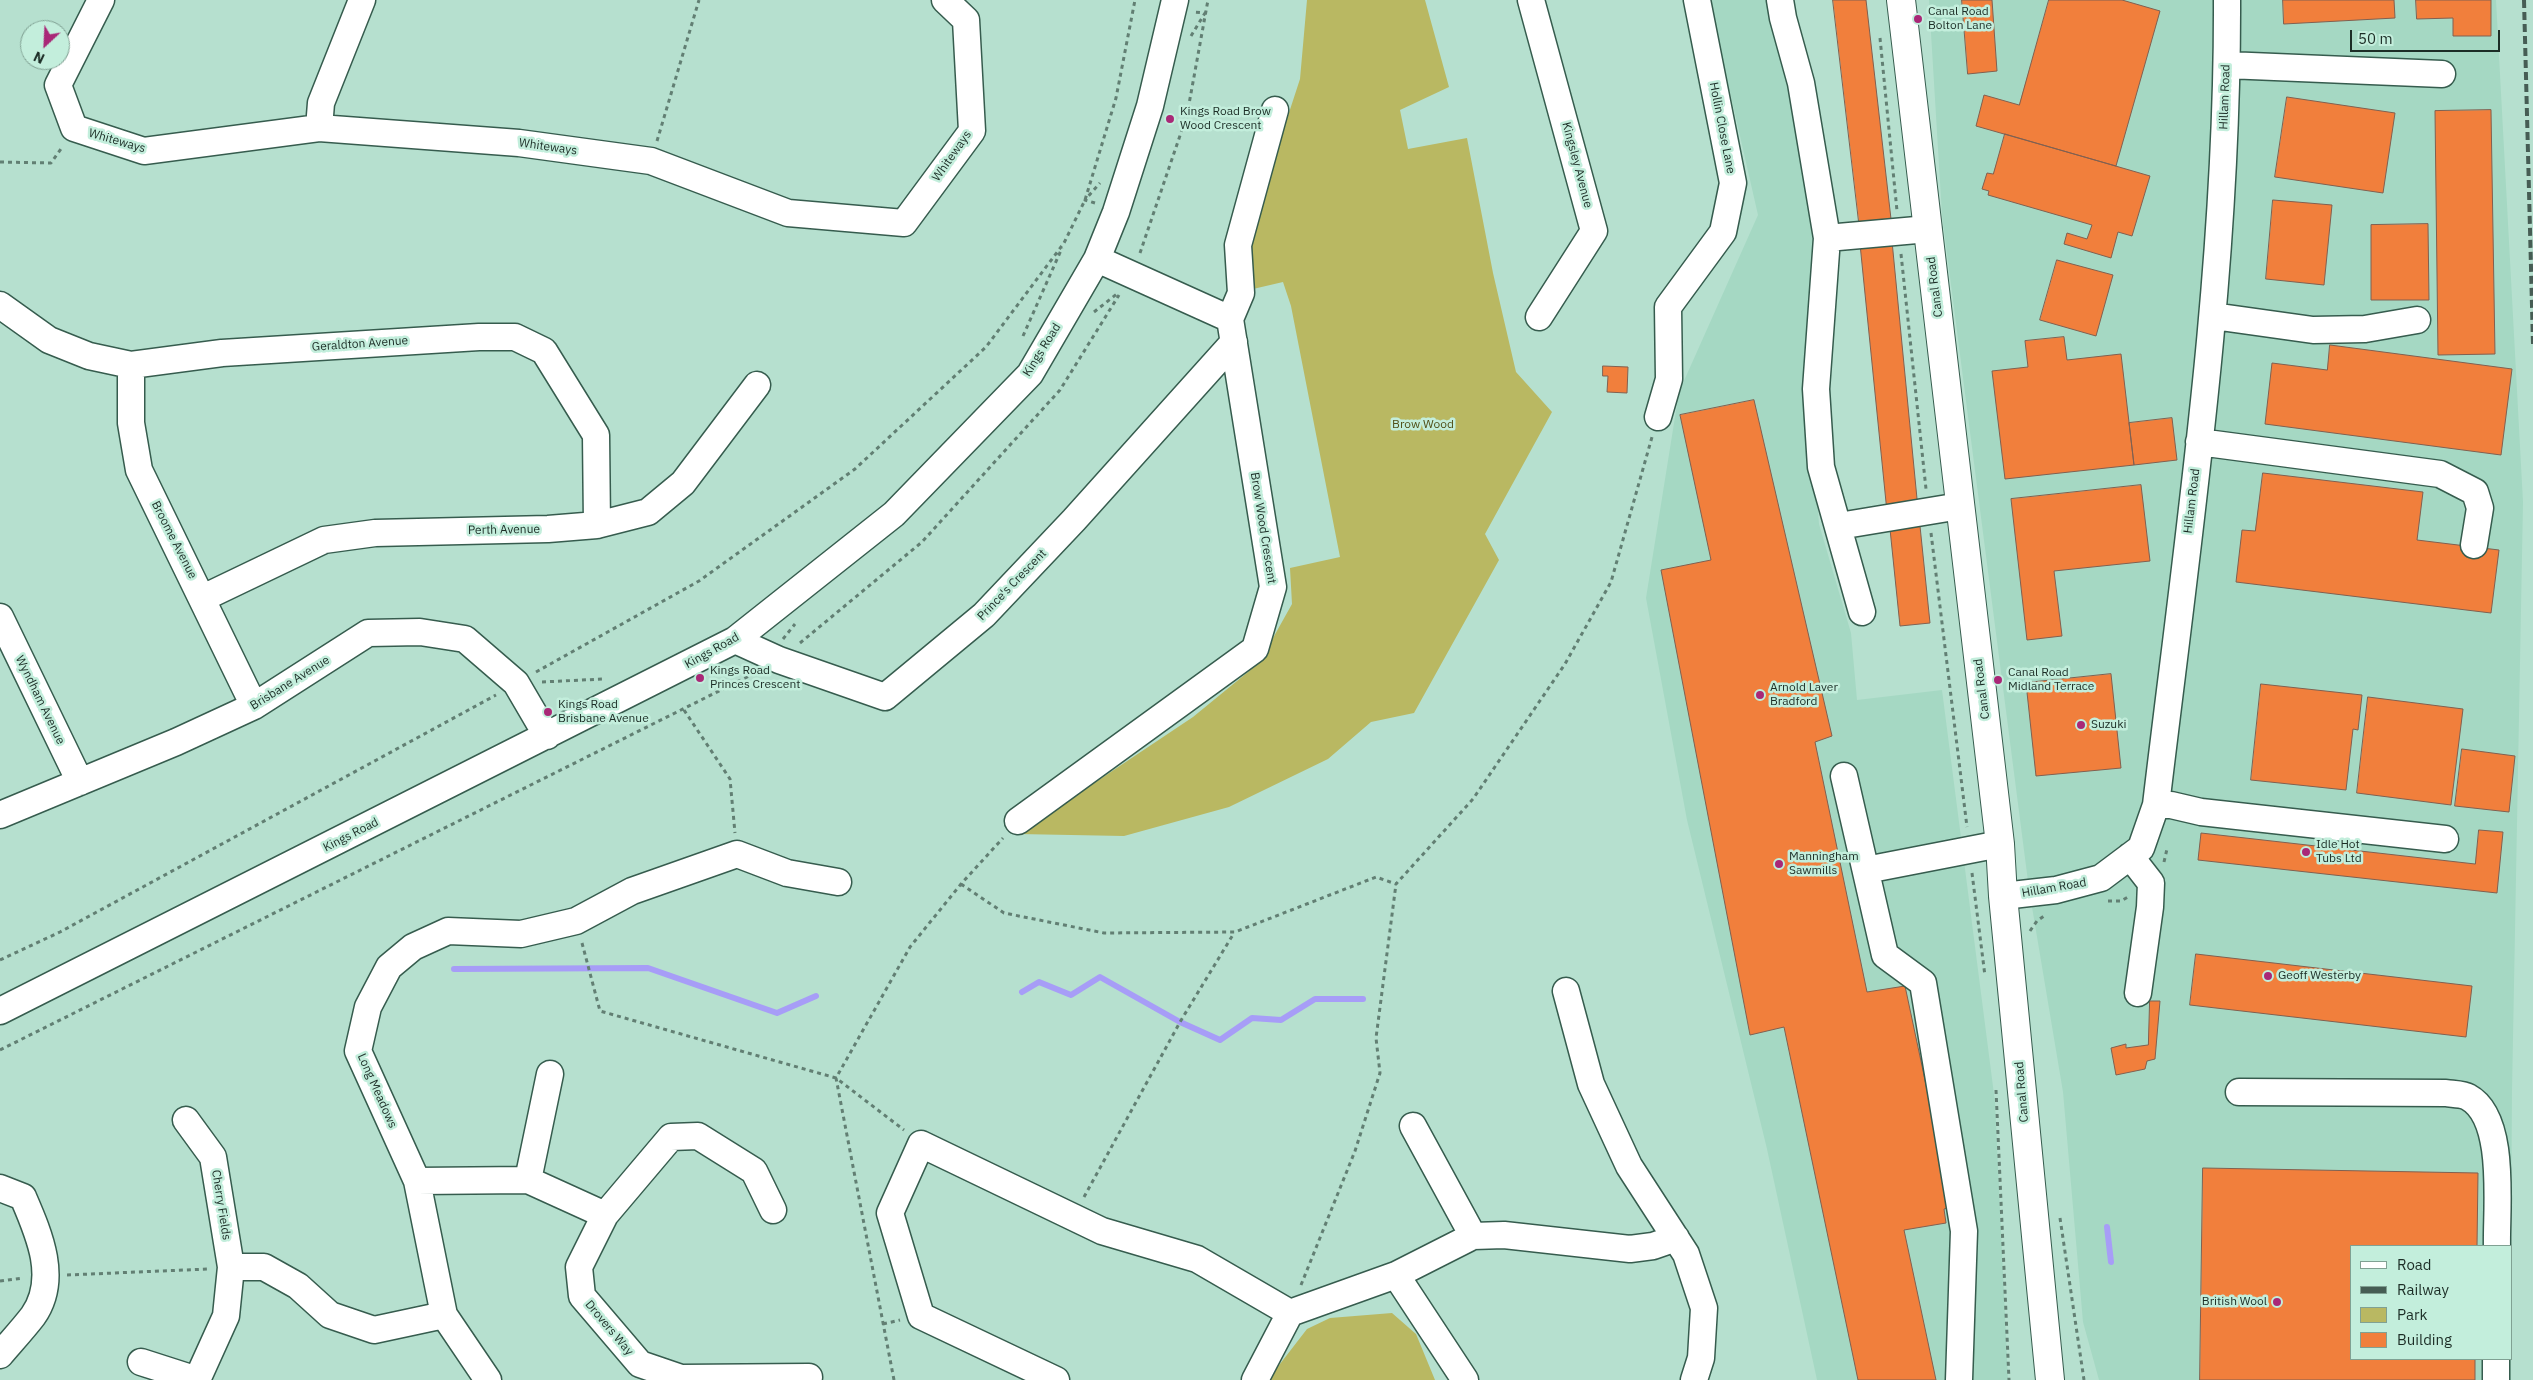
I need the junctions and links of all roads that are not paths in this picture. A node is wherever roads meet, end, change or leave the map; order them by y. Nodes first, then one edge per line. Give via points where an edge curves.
1 (101, 0) edge
2 (362, 0) edge
3 (945, 0) edge
4 (1175, 0) edge
5 (1531, 0) edge
6 (1697, 0) edge
7 (1780, 0) edge
8 (1901, 0) edge
9 (2227, 0) edge
10 (2227, 65) junction
11 (2442, 74) dead end
12 (1275, 110) dead end
13 (319, 128) junction
14 (1928, 229) junction
15 (1827, 238) junction
16 (1097, 259) junction
17 (0, 305) edge
18 (2213, 316) junction
19 (1539, 317) dead end
20 (2417, 320) dead end
21 (1232, 330) junction
22 (131, 365) junction
23 (757, 384) dead end
24 (1658, 418) road end
25 (2199, 442) junction
26 (1960, 506) junction
27 (597, 525) junction
28 (1839, 526) junction
29 (2474, 545) dead end
30 (203, 598) junction
31 (1862, 612) dead end
32 (0, 617) edge
33 (735, 640) junction
34 (254, 706) junction
35 (546, 736) junction
36 (1844, 776) dead end
37 (80, 782) junction
38 (2156, 804) junction
39 (0, 815) edge
40 (1018, 822) road end
41 (2444, 839) dead end
42 (2000, 844) junction
43 (2130, 856) junction
44 (1866, 870) junction
45 (838, 882) dead end
46 (2003, 896) junction
47 (1566, 991) dead end
48 (2138, 993) dead end
49 (0, 1011) edge
50 (550, 1074) dead end
51 (2239, 1092) dead end
52 (186, 1120) dead end
53 (1413, 1126) dead end
54 (528, 1180) junction
55 (417, 1181) junction
56 (16, 1188) edge
57 (773, 1210) dead end
58 (605, 1215) junction
59 (1473, 1236) junction
60 (1676, 1238) junction
61 (2496, 1245) edge
62 (231, 1268) junction
63 (1396, 1275) junction
64 (1290, 1313) junction
65 (444, 1314) junction
66 (0, 1355) edge
67 (2496, 1360) edge
68 (141, 1362) dead end
69 (809, 1377) dead end
70 (197, 1380) edge
71 (488, 1380) edge
72 (1056, 1380) edge
73 (1255, 1380) edge
74 (1465, 1380) edge
75 (1694, 1380) edge
76 (1959, 1380) edge
77 (2050, 1380) edge
78 (2496, 1380) edge

1 - 13 street, Whiteways via 58,85 74,128 144,151
2 - 13 street via 321,103
3 - 13 street, Whiteways via 966,20 972,131 904,222 788,213 651,161 520,143
4 - 16 street, Kings Road via 1150,106 1116,212
5 - 19 street, Kingsley Avenue via 1594,231
6 - 24 street, Hollin Close Lane via 1733,183 1723,232 1668,307 1669,379
7 - 15 street via 1802,83
8 - 14 main road, Canal Road
9 - 10 street, Hillam Road
10 - 11 street
10 - 18 street, Hillam Road
12 - 21 street via 1238,245 1241,293
14 - 15 street
14 - 26 main road, Canal Road
15 - 28 street via 1816,389 1821,466
16 - 21 street
16 - 33 street, Kings Road via 1030,374 894,514
17 - 22 street, Geraldton Avenue via 49,340 88,356
18 - 20 street via 2313,330 2365,329
18 - 25 street, Hillam Road
21 - 33 street, Prince's Crescent via 1074,520 984,615 885,697 779,660
21 - 40 street, Brow Wood Crescent via 1273,587 1255,649
22 - 27 street, Geraldton Avenue via 222,353 479,336 515,337 544,352 596,436
22 - 30 street, Broome Avenue via 131,423 139,470
23 - 27 street, Perth Avenue via 684,484 648,512
25 - 29 street via 2440,474 2475,492 2480,508
25 - 38 street, Hillam Road
26 - 28 street
26 - 42 main road, Canal Road
27 - 30 street, Perth Avenue via 375,533 324,540
28 - 31 street
30 - 34 street, Broome Avenue
32 - 37 street, Wyndham Avenue
33 - 35 street, Kings Road
34 - 35 street, Brisbane Avenue via 368,633 420,632 464,639 516,683
34 - 37 street, Brisbane Avenue
35 - 49 street, Kings Road
36 - 44 street
37 - 39 street, Brisbane Avenue
38 - 41 street via 2172,804 2201,812
38 - 43 street, Hillam Road via 2141,848
42 - 44 street
42 - 46 main road, Canal Road
43 - 46 street, Hillam Road via 2101,878 2056,890
43 - 48 street via 2151,883
44 - 76 street via 1885,954 1923,983 1964,1231
45 - 55 street, Long Meadows via 787,873 737,854 632,891 576,921 521,934 448,931 413,947 389,967 368,1007 358,1051
46 - 77 main road, Canal Road
47 - 60 street via 1591,1084 1629,1166
50 - 54 street
51 - 61 street via 2446,1093 2468,1097 2486,1114 2492,1132 2496,1156
52 - 62 street, Cherry Fields via 213,1157
53 - 59 street
54 - 55 street
54 - 58 street
55 - 65 street, Long Meadows
56 - 66 street via 40,1238 46,1276 34,1314
57 - 58 street, Drovers Way via 754,1171 698,1136 671,1137
58 - 69 street, Drovers Way via 579,1267 582,1296 640,1364 681,1378
59 - 60 street via 1504,1235 1630,1250
59 - 63 street
60 - 75 street via 1686,1254 1704,1308 1701,1358
62 - 65 street via 264,1268 298,1286 330,1314 374,1330
62 - 70 street, Cherry Fields via 226,1316
63 - 64 street
63 - 74 street
64 - 72 street via 1198,1260 1102,1231 921,1144 890,1213 920,1316
64 - 73 street
65 - 71 street, Long Meadows
67 - 78 street
68 - 70 street

